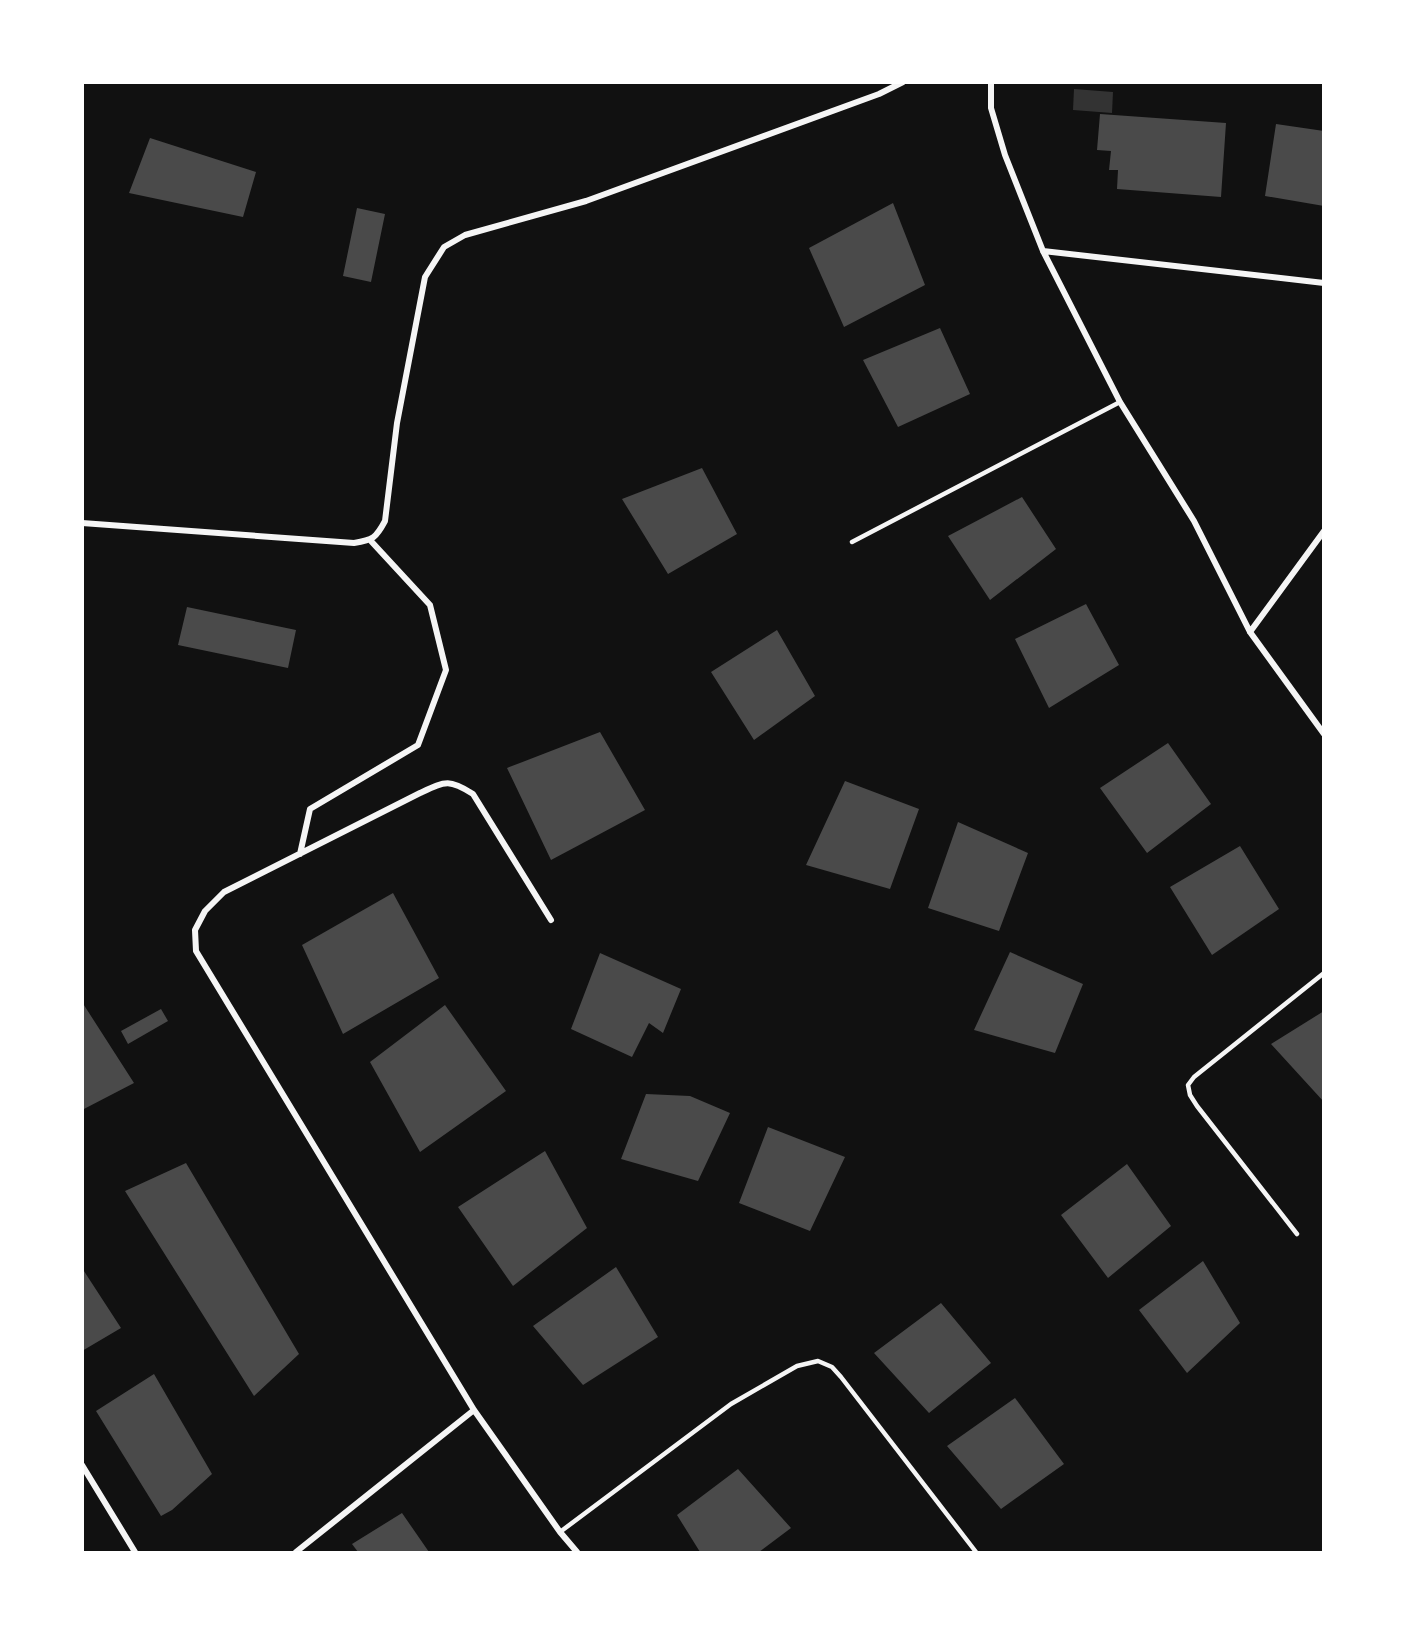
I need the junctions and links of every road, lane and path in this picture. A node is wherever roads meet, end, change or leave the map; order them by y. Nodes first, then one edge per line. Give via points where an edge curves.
1 (903, 82) edge
2 (991, 82) edge
3 (1043, 251) junction
4 (1323, 283) edge
5 (1120, 402) junction
6 (82, 523) edge
7 (1323, 531) edge
8 (370, 540) junction
9 (852, 542) dead end
10 (1251, 632) junction
11 (1323, 734) edge
12 (300, 854) junction
13 (551, 920) dead end
14 (1323, 973) edge
15 (1298, 1234) dead end
16 (474, 1410) junction
17 (82, 1465) edge
18 (560, 1532) junction
19 (135, 1552) edge
20 (296, 1552) edge
21 (577, 1552) edge
22 (976, 1552) edge

1 - 8 street via 586,201 465,235 444,247 425,277 398,423 386,521
2 - 3 street via 991,108 1005,154
3 - 4 street
3 - 5 street
5 - 9 lane
5 - 10 street via 1194,521
6 - 8 street via 354,543
7 - 10 street
8 - 12 street via 430,605 446,670 418,745 310,809
10 - 11 street
12 - 13 street via 439,784 455,783 474,794
12 - 16 street via 224,892 205,911 195,930 196,951
14 - 15 lane via 1188,1085 1197,1106
16 - 18 street
16 - 20 street
17 - 19 street
18 - 21 street
18 - 22 lane via 731,1404 797,1366 818,1361 832,1367 841,1377

